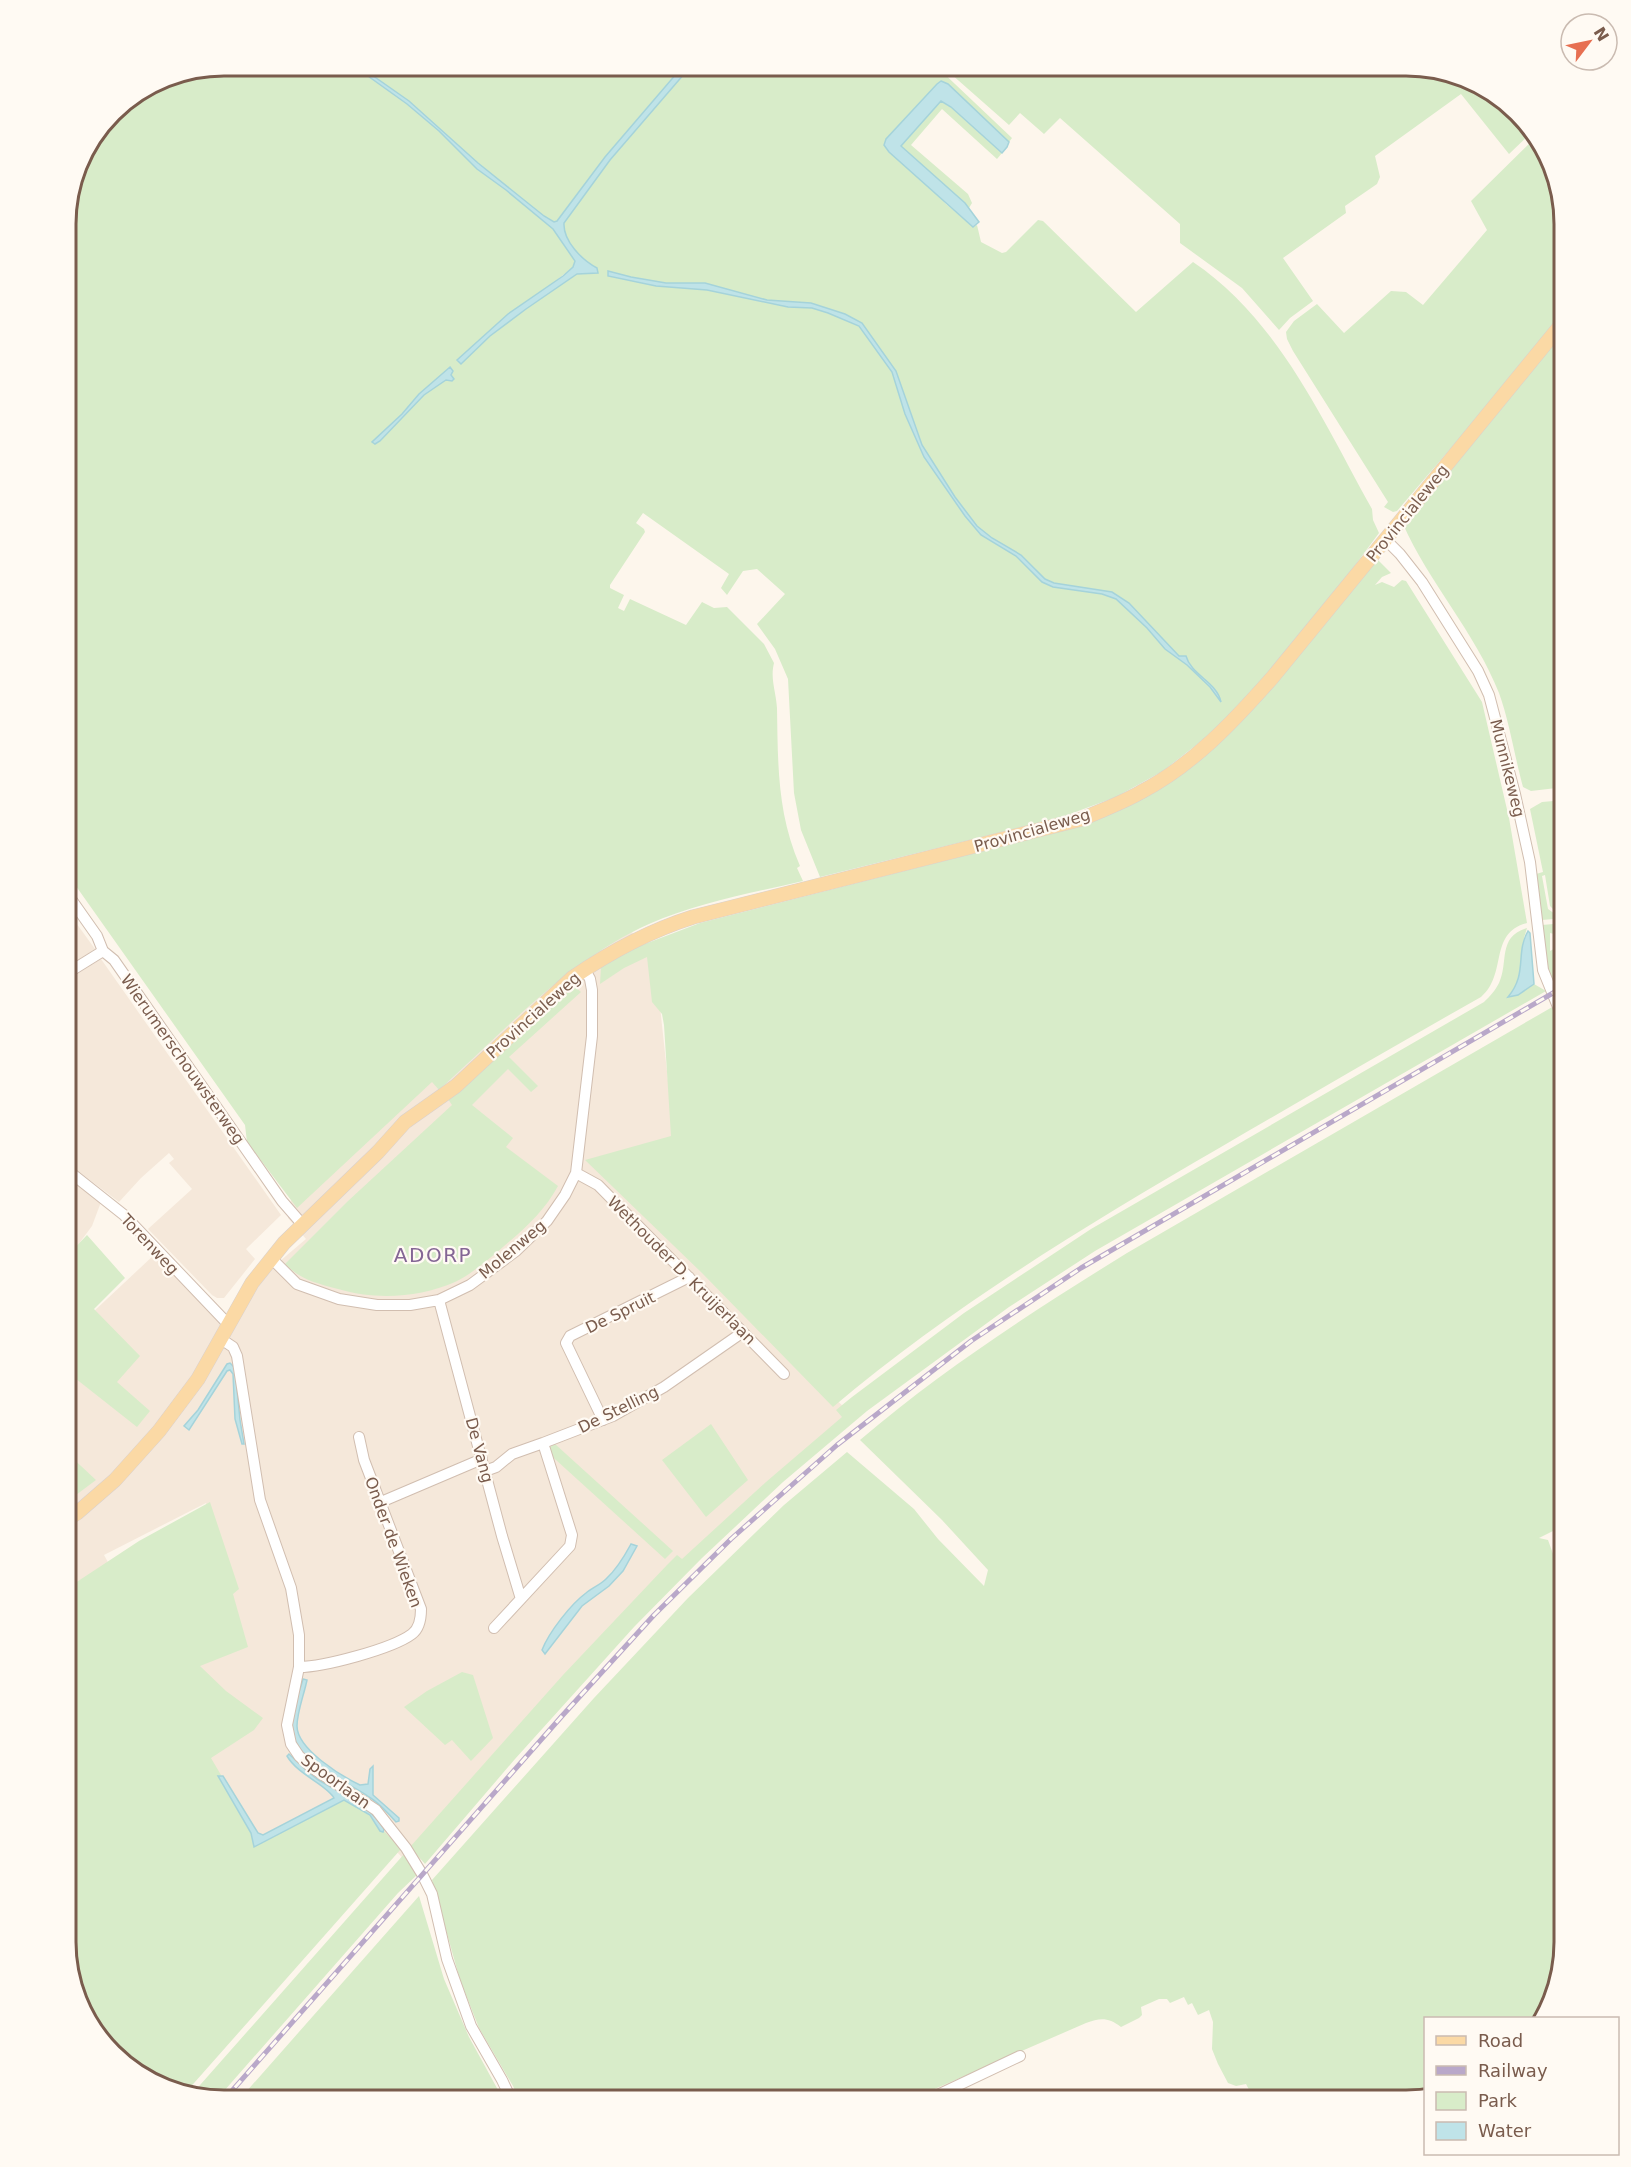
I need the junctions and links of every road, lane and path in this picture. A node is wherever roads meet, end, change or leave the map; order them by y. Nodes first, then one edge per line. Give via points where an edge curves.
1 (1554, 333) edge
2 (1385, 539) junction
3 (77, 907) edge
4 (103, 951) junction
5 (77, 967) edge
6 (585, 970) junction
7 (1554, 997) edge
8 (576, 1173) junction
9 (76, 1177) edge
10 (302, 1224) junction
11 (271, 1258) junction
12 (689, 1277) junction
13 (440, 1299) junction
14 (228, 1324) junction
15 (743, 1332) junction
16 (220, 1339) junction
17 (784, 1374) dead end
18 (603, 1420) junction
19 (358, 1437) dead end
20 (543, 1443) junction
21 (484, 1465) junction
22 (381, 1502) junction
23 (76, 1512) edge
24 (521, 1599) junction
25 (494, 1628) dead end
26 (299, 1667) junction
27 (1020, 2056) dead end
28 (507, 2090) edge
29 (948, 2090) edge

1 - 2 main road, Provincialeweg
2 - 6 main road, Provincialeweg via 1244,710 1209,744 1142,792 1082,819 686,919 640,937
2 - 7 street, Munnikeweg via 1422,582 1489,695 1531,869 1543,970
3 - 4 street, Wierumerschouwsterweg
4 - 5 street
4 - 10 street, Wierumerschouwsterweg via 114,960
6 - 8 street, Molenweg via 592,990 592,1036
6 - 10 main road, Provincialeweg via 427,1117 378,1152
8 - 12 street, Wethouder D. Kruijerlaan via 598,1185
8 - 13 street, Molenweg via 547,1221 516,1251 470,1285
9 - 14 street, Torenweg via 124,1215
10 - 11 main road, Provincialeweg
11 - 13 street, Molenweg via 297,1284 339,1299 377,1305
11 - 14 main road, Provincialeweg
12 - 15 street, Wethouder D. Kruijerlaan
12 - 18 street, De Spruit via 570,1336 566,1343
13 - 21 street, De Vang
14 - 16 main road, Provincialeweg
15 - 17 street, Wethouder D. Kruijerlaan
15 - 18 street, De Stelling via 664,1387
16 - 23 main road, Provincialeweg via 192,1387 159,1431 115,1480
16 - 26 street, Spoorlaan via 233,1347 237,1356 260,1500 291,1588 299,1635
18 - 20 street, De Stelling
19 - 22 street, Onder de Wieken
20 - 21 street, De Stelling via 512,1454 496,1467
20 - 24 street via 572,1535 570,1546
21 - 22 street, De Stelling
21 - 24 street, De Vang
22 - 26 street, Onder de Wieken via 421,1609 420,1623 413,1634 377,1649 314,1667
24 - 25 street
26 - 28 street, Spoorlaan via 287,1719 291,1744 311,1767 376,1810 406,1848 432,1894 447,1959 471,2026
27 - 29 street

